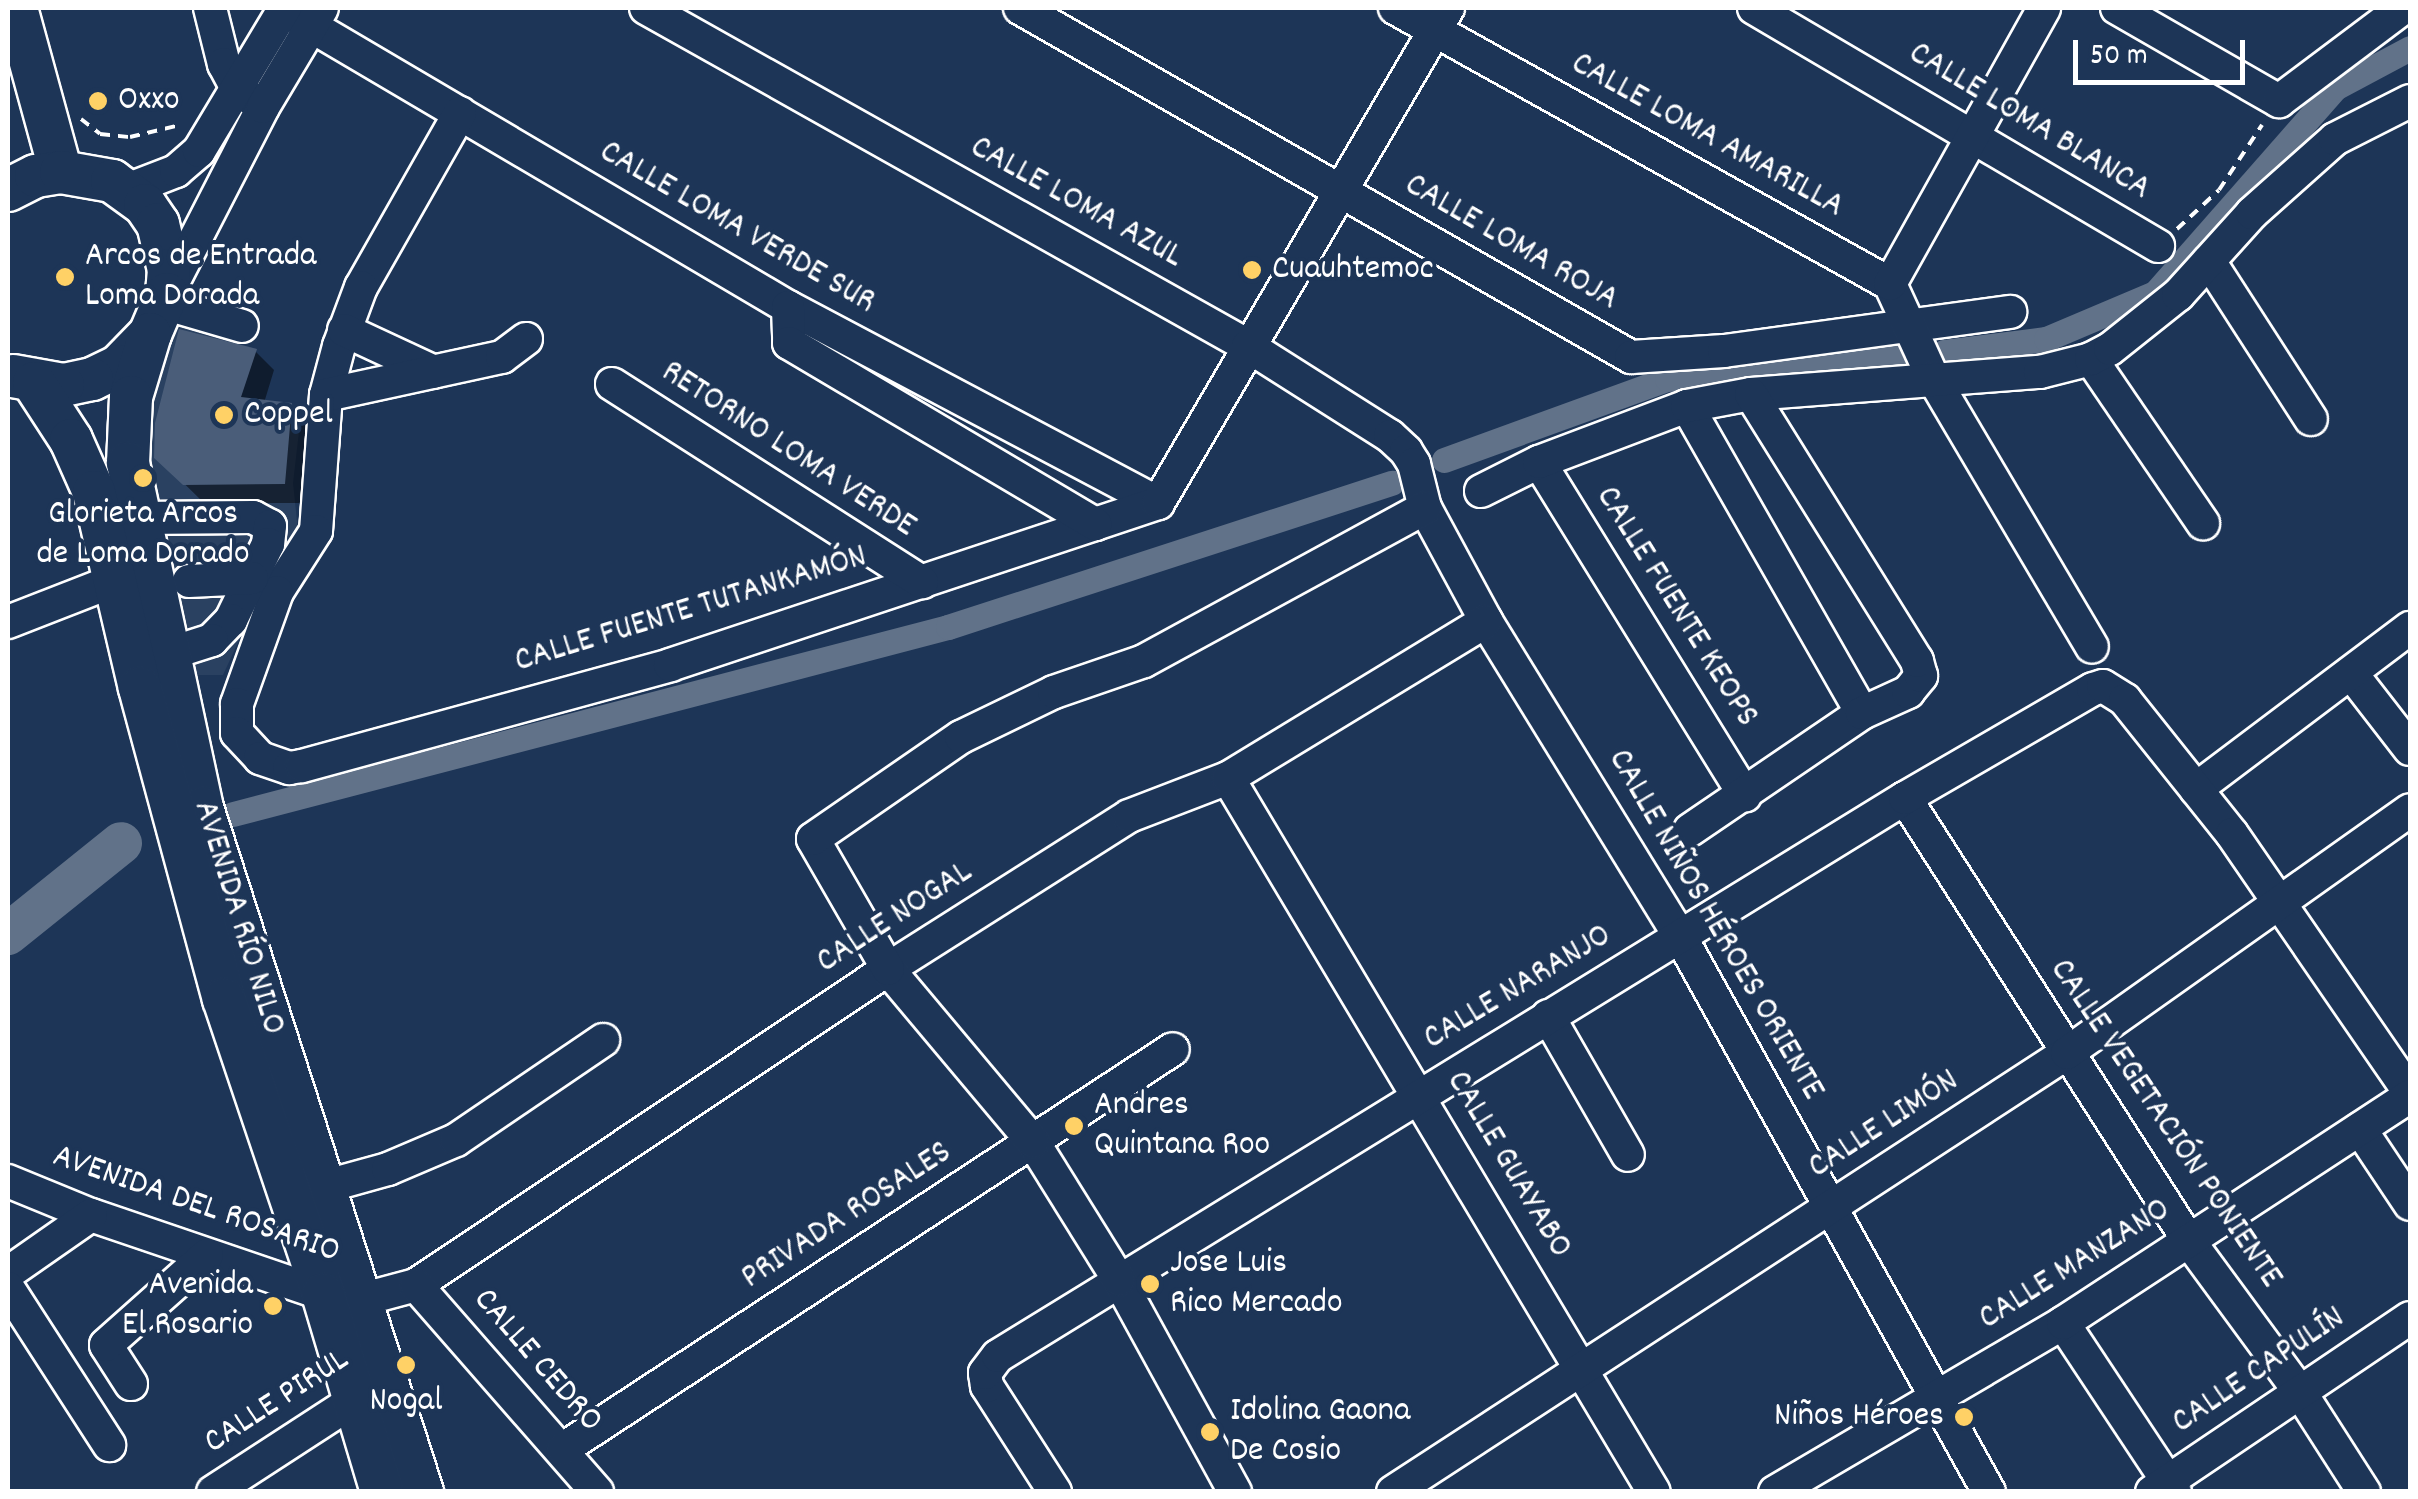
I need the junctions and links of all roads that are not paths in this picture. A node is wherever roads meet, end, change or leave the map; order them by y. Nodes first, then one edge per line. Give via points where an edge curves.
1 (16, 8) edge
2 (35, 8) edge
3 (210, 8) edge
4 (646, 8) edge
5 (1020, 8) edge
6 (1395, 8) edge
7 (1754, 8) edge
8 (2044, 8) edge
9 (2116, 8) edge
10 (2403, 8) edge
11 (301, 13) edge
12 (1442, 19) edge
13 (250, 98) junction
14 (2410, 101) edge
15 (460, 112) junction
16 (62, 117) junction
17 (1974, 134) junction
18 (61, 172) junction
19 (9, 180) edge
20 (127, 190) junction
21 (1343, 192) junction
22 (2158, 246) road end
23 (2209, 261) junction
24 (1890, 284) junction
25 (788, 307) junction
26 (160, 310) junction
27 (2010, 312) dead end
28 (1909, 324) junction
29 (242, 326) dead end
30 (344, 330) junction
31 (526, 339) dead end
32 (1248, 346) junction
33 (2091, 359) junction
34 (434, 372) junction
35 (1933, 378) junction
36 (21, 379) edge
37 (612, 384) dead end
38 (1751, 394) junction
39 (326, 395) junction
40 (1688, 406) junction
41 (2310, 419) dead end
42 (1539, 462) junction
43 (1481, 490) dead end
44 (1158, 503) junction
45 (1425, 508) junction
46 (140, 518) junction
47 (2203, 522) dead end
48 (1096, 524) junction
49 (252, 578) junction
50 (116, 580) junction
51 (189, 580) dead end
52 (922, 582) junction
53 (1486, 621) junction
54 (8, 622) edge
55 (2410, 628) edge
56 (2092, 647) dead end
57 (168, 654) junction
58 (2351, 673) junction
59 (1862, 713) junction
60 (2410, 748) edge
61 (2224, 769) junction
62 (1228, 778) junction
63 (2196, 788) junction
64 (1745, 794) junction
65 (1905, 798) junction
66 (2410, 810) edge
67 (1690, 830) dead end
68 (2232, 834) junction
69 (2280, 905) junction
70 (1680, 936) junction
71 (888, 969) junction
72 (1548, 1016) junction
73 (603, 1040) dead end
74 (1173, 1049) dead end
75 (2067, 1053) junction
76 (2410, 1094) edge
77 (1419, 1096) junction
78 (2360, 1129) junction
79 (1033, 1142) junction
80 (1628, 1155) dead end
81 (8, 1181) edge
82 (324, 1187) junction
83 (2410, 1204) edge
84 (1832, 1207) junction
85 (91, 1216) junction
86 (2189, 1241) junction
87 (208, 1255) junction
88 (8, 1273) edge
89 (1119, 1280) junction
90 (416, 1285) junction
91 (8, 1288) edge
92 (342, 1297) junction
93 (2410, 1318) edge
94 (2063, 1323) junction
95 (1584, 1369) junction
96 (131, 1384) dead end
97 (369, 1390) junction
98 (2300, 1392) junction
99 (1933, 1396) junction
100 (109, 1445) dead end
101 (563, 1449) junction
102 (2165, 1488) edge
103 (213, 1492) edge
104 (382, 1492) edge
105 (422, 1492) edge
106 (597, 1492) edge
107 (1056, 1492) edge
108 (1236, 1492) edge
109 (1392, 1492) edge
110 (1654, 1492) edge
111 (1775, 1492) edge
112 (1989, 1492) edge
113 (2364, 1492) edge

1 - 16 main road
2 - 16 street
3 - 13 street via 224,64
4 - 32 street, CALLE LOMA AZUL
5 - 21 street, CALLE LOMA ROJA
6 - 12 street, CALLE LOMA AMARILLA
7 - 17 street, CALLE LOMA BLANCA
8 - 17 street
9 - 10 street via 2279,101
11 - 13 street
11 - 15 street, CALLE LOMA VERDE SUR
12 - 21 street
12 - 24 street, CALLE LOMA AMARILLA
13 - 20 street via 176,171
13 - 26 street
14 - 23 street via 2335,140
15 - 25 street, CALLE LOMA VERDE SUR
15 - 30 street via 360,287
16 - 18 main road
17 - 22 street, CALLE LOMA BLANCA
17 - 24 street
18 - 19 main road
18 - 20 main road via 96,175
20 - 26 main road, AVENIDA RÍO NILO via 145,205 166,246
21 - 28 street, CALLE LOMA ROJA via 1631,357 1724,351
21 - 32 street
23 - 33 street via 2149,320
23 - 41 street
24 - 28 street
25 - 44 street, CALLE LOMA VERDE SUR
25 - 48 street via 789,343
26 - 29 street
26 - 36 main road via 119,366 92,380 63,385
26 - 46 main road, AVENIDA RÍO NILO via 127,428
27 - 28 street, CALLE LOMA ROJA
28 - 35 street
30 - 34 street
30 - 39 street
31 - 34 street via 502,357
32 - 44 street
32 - 45 street, CALLE LOMA AZUL via 1390,436 1414,464
33 - 35 street via 2040,372
33 - 47 street
34 - 39 street
35 - 38 street
35 - 56 street
36 - 50 main road, AVENIDA RÍO NILO via 83,466
37 - 52 street, RETORNO LOMA VERDE
38 - 40 street
38 - 59 street via 1917,661 1921,676 1908,692
39 - 52 street, CALLE FUENTE TUTANKAMÓN via 316,532 278,592 237,704 237,733 246,748 275,764 302,766 670,665
40 - 42 street
40 - 59 street
42 - 43 street
42 - 64 street, CALLE FUENTE KEOPS
44 - 48 street, CALLE FUENTE TUTANKAMÓN
45 - 53 street, CALLE NIÑOS HÉROES ORIENTE
45 - 71 street via 1144,661 1054,692 960,737 813,840
46 - 49 street via 263,520 272,535
46 - 57 main road, AVENIDA RÍO NILO
48 - 52 street, CALLE FUENTE TUTANKAMÓN
49 - 51 street
49 - 57 street via 220,632
50 - 54 street
50 - 92 main road, AVENIDA RÍO NILO via 224,999
53 - 62 street, CALLE NOGAL
53 - 70 street, CALLE NIÑOS HÉROES ORIENTE
55 - 58 street
57 - 82 main road, AVENIDA RÍO NILO via 202,808
58 - 60 street
58 - 61 street
59 - 64 street
61 - 63 street
61 - 68 street
62 - 71 street, CALLE NOGAL via 1129,816
62 - 77 street, CALLE GUAYABO
63 - 65 street, CALLE NARANJO via 2126,700 2104,686
63 - 68 street
64 - 67 street
65 - 70 street, CALLE NARANJO
65 - 75 street, CALLE VEGETACIÓN PONIENTE
66 - 69 street, CALLE LIMÓN
68 - 69 street
69 - 75 street, CALLE LIMÓN
69 - 76 street
70 - 72 street, CALLE NARANJO
70 - 84 street, CALLE NIÑOS HÉROES ORIENTE
71 - 79 street
71 - 90 street, CALLE NOGAL
72 - 77 street, CALLE NARANJO
72 - 80 street
73 - 82 street via 456,1140
74 - 79 street, PRIVADA ROSALES
75 - 84 street, CALLE LIMÓN
75 - 86 street, CALLE VEGETACIÓN PONIENTE
76 - 78 street, CALLE MANZANO
77 - 89 street, CALLE NARANJO
77 - 95 street, CALLE GUAYABO
78 - 83 street
78 - 86 street, CALLE MANZANO
79 - 89 street
79 - 101 street, PRIVADA ROSALES
81 - 85 street, AVENIDA DEL ROSARIO
82 - 92 main road, AVENIDA RÍO NILO
84 - 95 street, CALLE LIMÓN
84 - 99 street, CALLE NIÑOS HÉROES ORIENTE
85 - 87 street, AVENIDA DEL ROSARIO
85 - 88 street
86 - 94 street, CALLE MANZANO
86 - 98 street, CALLE VEGETACIÓN PONIENTE
87 - 92 street, AVENIDA DEL ROSARIO
87 - 96 street via 106,1345
89 - 107 street, CALLE NARANJO via 998,1356 985,1373
89 - 108 street
90 - 92 street, CALLE NOGAL
90 - 101 street, CALLE CEDRO
91 - 100 street
92 - 97 main road, AVENIDA RÍO NILO
93 - 98 street, CALLE CAPULÍN
94 - 99 street, CALLE MANZANO
94 - 102 street
95 - 109 street, CALLE LIMÓN
95 - 110 street, CALLE GUAYABO
97 - 103 street, CALLE PIRUL
97 - 104 main road, AVENIDA RÍO NILO
97 - 105 main road, AVENIDA RÍO NILO
98 - 102 street, CALLE CAPULÍN
98 - 113 street, CALLE VEGETACIÓN PONIENTE
99 - 111 street, CALLE MANZANO
99 - 112 street, CALLE NIÑOS HÉROES ORIENTE
101 - 106 street, CALLE CEDRO

